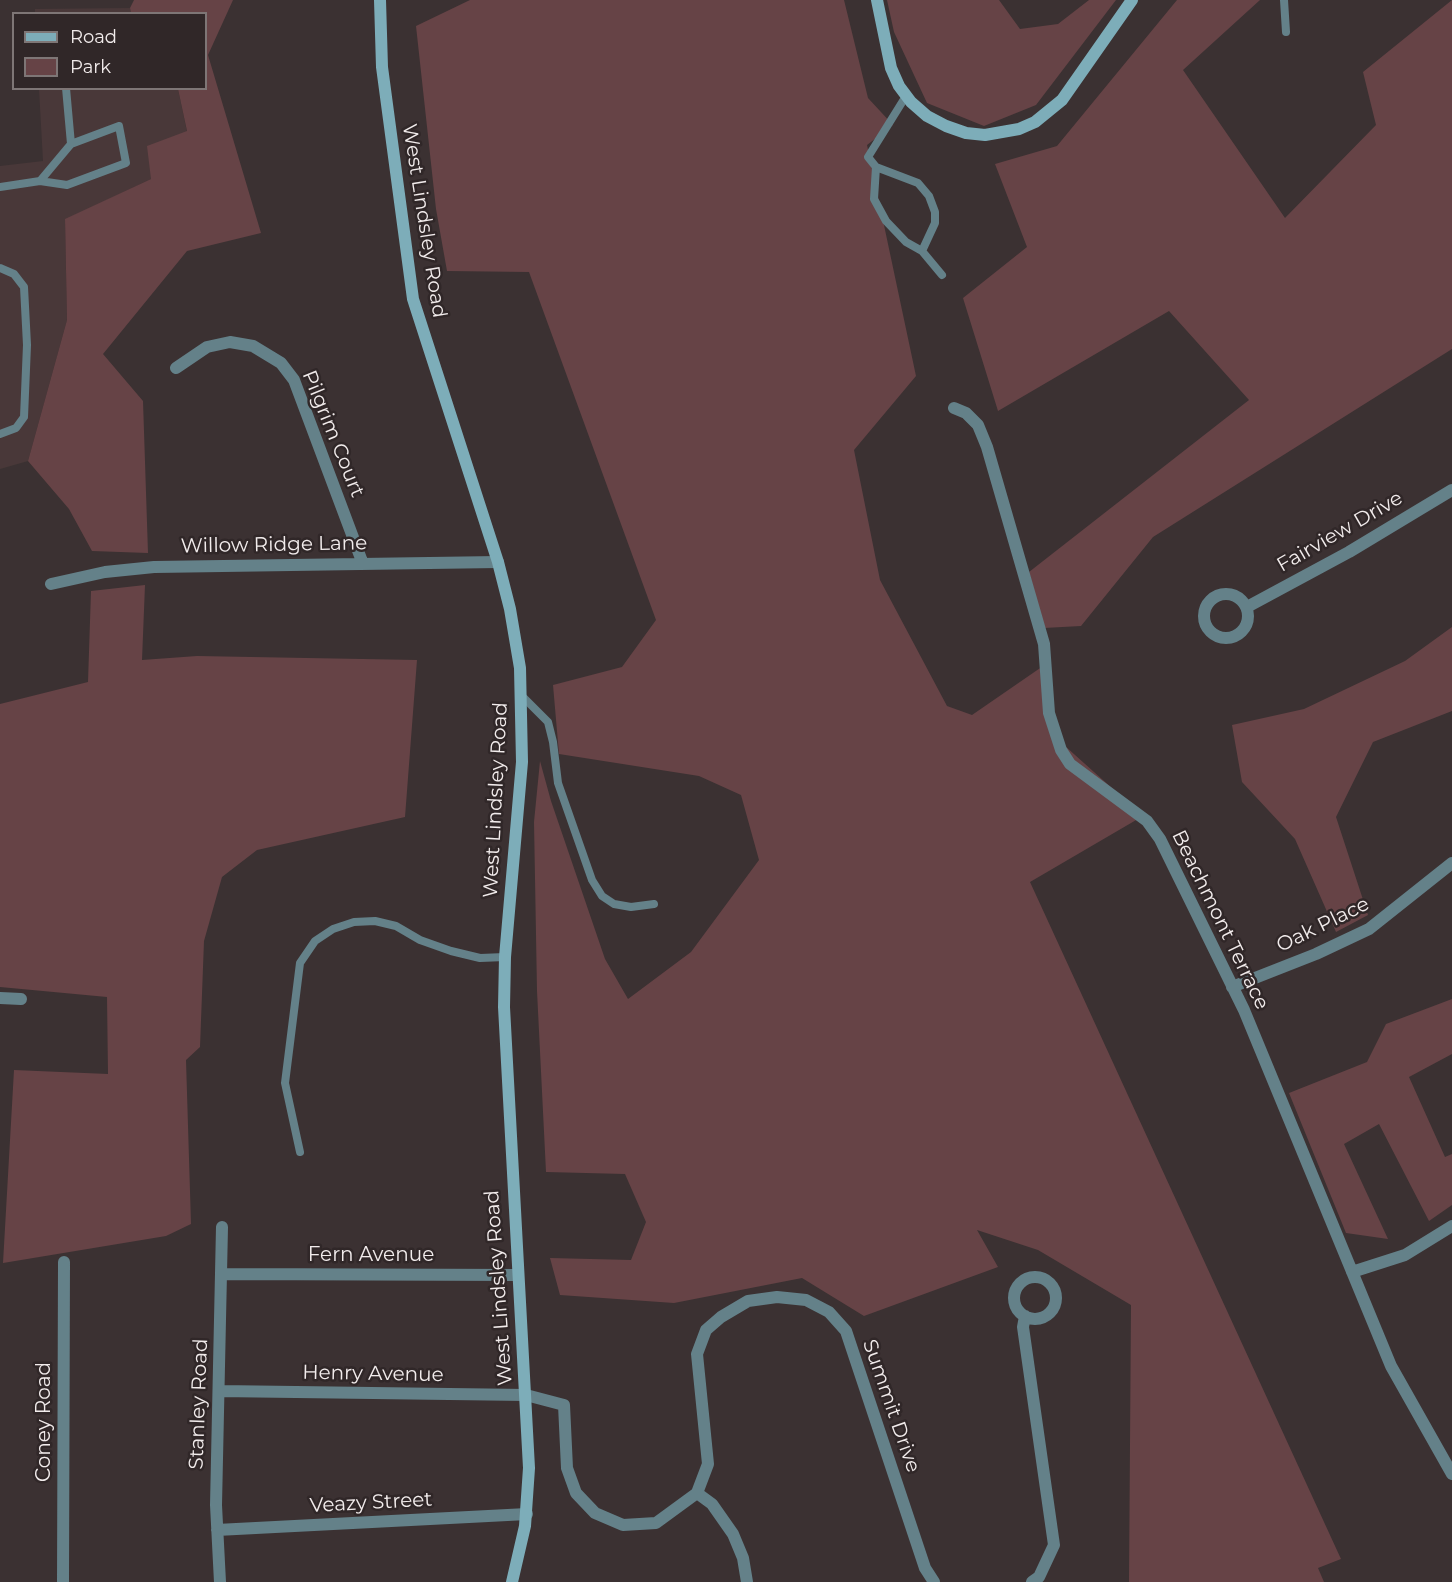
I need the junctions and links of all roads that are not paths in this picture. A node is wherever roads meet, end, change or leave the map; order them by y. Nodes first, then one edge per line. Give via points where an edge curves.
1 (380, 0) edge
2 (877, 0) edge
3 (1132, 0) edge
4 (1284, 0) edge
5 (1286, 32) dead end
6 (66, 90) edge
7 (906, 96) junction
8 (71, 144) junction
9 (876, 167) junction
10 (40, 181) junction
11 (0, 187) edge
12 (922, 251) junction
13 (0, 268) edge
14 (942, 275) dead end
15 (176, 368) dead end
16 (954, 408) dead end
17 (0, 434) edge
18 (1452, 490) edge
19 (498, 562) junction
20 (363, 564) junction
21 (51, 584) dead end
22 (1247, 606) dead end
23 (523, 697) junction
24 (1452, 863) edge
25 (654, 904) dead end
26 (505, 957) junction
27 (1232, 987) junction
28 (0, 998) edge
29 (21, 999) dead end
30 (300, 1152) dead end
31 (1452, 1226) edge
32 (222, 1227) dead end
33 (64, 1262) dead end
34 (1352, 1272) junction
35 (223, 1274) junction
36 (518, 1275) junction
37 (1025, 1316) dead end
38 (219, 1390) junction
39 (526, 1395) junction
40 (1452, 1474) edge
41 (697, 1493) junction
42 (527, 1514) junction
43 (217, 1530) junction
44 (63, 1582) edge
45 (220, 1582) edge
46 (512, 1582) edge
47 (747, 1582) edge
48 (934, 1582) edge
49 (1032, 1582) edge

1 - 19 street, West Lindsley Road via 382,67 414,299
2 - 7 street via 891,68
3 - 7 street via 1062,100 1035,122 1019,129 966,134 927,116
4 - 5 lane
6 - 8 lane
7 - 9 lane via 869,151 868,157
8 - 10 lane
8 - 10 lane via 119,126 126,163 67,185
9 - 12 lane via 874,199 886,221 906,242
9 - 12 lane via 918,183 929,196 935,223
10 - 11 lane
12 - 14 lane
13 - 17 lane via 15,274 24,287 27,345 24,417 16,428
15 - 20 street, Pilgrim Court via 207,347 230,342 263,350 281,363 294,380
16 - 27 street, Beachmont Terrace via 978,425 987,447 1044,644 1049,713 1061,750 1070,764 1147,821 1160,839
18 - 22 street, Fairview Drive via 1349,552
19 - 20 street, Willow Ridge Lane
19 - 23 street, West Lindsley Road via 516,638
20 - 21 street, Willow Ridge Lane via 154,567 105,572
23 - 25 lane via 548,722 558,783 592,880 602,896 614,904 631,907
23 - 26 street, West Lindsley Road via 522,762
24 - 27 street, Oak Place via 1369,929
26 - 30 lane via 480,958 451,951 396,926 375,921 354,922 315,940 300,963 285,1083
26 - 36 street, West Lindsley Road via 506,1069
27 - 34 street, Beachmont Terrace
28 - 29 street
31 - 34 street via 1405,1255
32 - 35 street, Stanley Road
33 - 44 street, Coney Road
34 - 40 street, Beachmont Terrace via 1391,1366
35 - 36 street, Fern Avenue
35 - 38 street, Stanley Road
36 - 39 street, West Lindsley Road
37 - 49 street via 1023,1327 1054,1545
38 - 39 street, Henry Avenue
38 - 43 street, Stanley Road
39 - 41 street via 564,1405 567,1468 576,1493 595,1513 622,1524 656,1523
39 - 42 street, West Lindsley Road
41 - 47 street via 712,1504 733,1534
41 - 48 street, Summit Drive via 708,1464 697,1354 706,1330 748,1301 777,1297 806,1300 829,1312 846,1331 925,1568
42 - 43 street, Veazy Street
42 - 46 street, West Lindsley Road
43 - 45 street, Stanley Road

